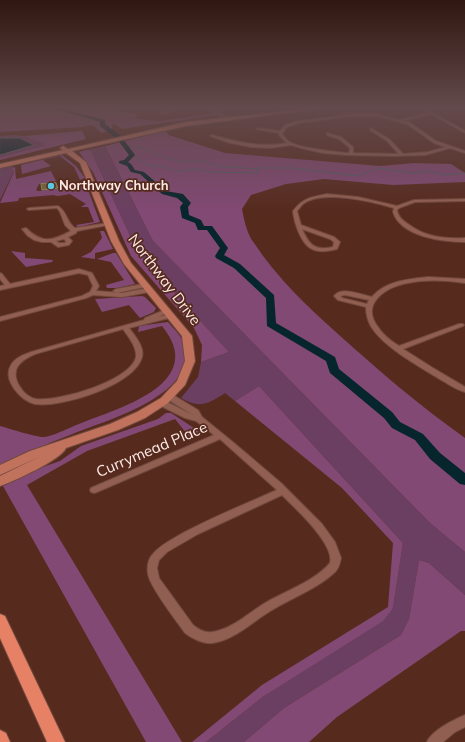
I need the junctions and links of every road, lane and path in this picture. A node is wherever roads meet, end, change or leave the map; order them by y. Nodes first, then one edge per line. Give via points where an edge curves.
1 (94, 143) edge
2 (234, 143) edge
3 (346, 143) edge
4 (390, 143) edge
5 (439, 143) edge
6 (290, 144) joint
7 (449, 147) junction
8 (62, 150) junction
9 (465, 152) edge
10 (351, 153) junction
11 (402, 155) junction
12 (0, 162) edge
13 (0, 166) edge
14 (463, 200) edge
15 (397, 207) junction
16 (29, 209) dead end
17 (109, 225) junction
18 (298, 226) junction
19 (24, 229) dead end
20 (74, 231) junction
21 (465, 240) edge
22 (0, 275) edge
23 (465, 281) edge
24 (9, 286) junction
25 (147, 287) junction
26 (0, 288) edge
27 (94, 291) junction
28 (373, 299) junction
29 (370, 306) junction
30 (169, 313) junction
31 (0, 319) edge
32 (461, 324) dead end
33 (125, 327) junction
34 (399, 348) junction
35 (465, 390) edge
36 (170, 397) junction
37 (162, 403) junction
38 (200, 419) junction
39 (220, 436) junction
40 (66, 443) junction
41 (0, 470) edge
42 (0, 480) edge
43 (94, 490) dead end
44 (283, 491) junction
45 (0, 621) edge
46 (465, 721) edge
47 (0, 739) edge
48 (1, 742) edge
49 (56, 742) edge
50 (433, 742) edge

1 - 8 main road
2 - 6 street via 264,147
3 - 10 street via 352,148
4 - 11 street
5 - 7 street
6 - 10 street via 310,150
7 - 9 street
7 - 11 street via 427,154
8 - 12 main road
8 - 13 main road
8 - 17 main road, Northway Drive via 82,165
10 - 11 street
14 - 15 street via 414,201
15 - 18 street via 358,198 315,198 297,207 295,216
15 - 21 street via 396,216 418,233 442,240
16 - 20 street via 58,207 62,210 66,224
17 - 20 street
17 - 25 main road, Northway Drive via 114,241
18 - 18 street via 332,238 337,245 328,250 312,248
19 - 20 street via 35,239 53,241 58,245 67,244 70,241 65,237
22 - 24 street
23 - 28 street via 437,278 416,280 388,288
24 - 26 street
24 - 27 street via 79,271 90,274 96,283
25 - 27 street via 122,295
25 - 30 main road, Northway Drive
27 - 31 street via 80,299
28 - 29 street
28 - 29 street via 345,293 337,296 340,299
29 - 34 street via 370,318 375,327
30 - 33 street
30 - 36 main road, Northway Drive via 187,336 191,354 185,377
32 - 34 street
33 - 33 street via 137,346 138,361 127,375 106,386 60,400 36,401 23,396 12,379 14,366 33,353
34 - 35 street
36 - 37 main road, Northway Drive
36 - 38 street via 195,412
37 - 38 street
37 - 40 main road, Northway Drive via 130,420
38 - 39 street
39 - 43 street, Currymead Place
39 - 44 street
40 - 41 main road, Northway Drive via 37,452
40 - 42 main road, Northway Drive via 44,460
44 - 44 street via 304,510 329,540 336,558 333,568 226,633 215,637 195,635 188,629 154,580 152,572 156,557 174,543
45 - 49 main road
46 - 50 street via 450,728
47 - 48 main road

